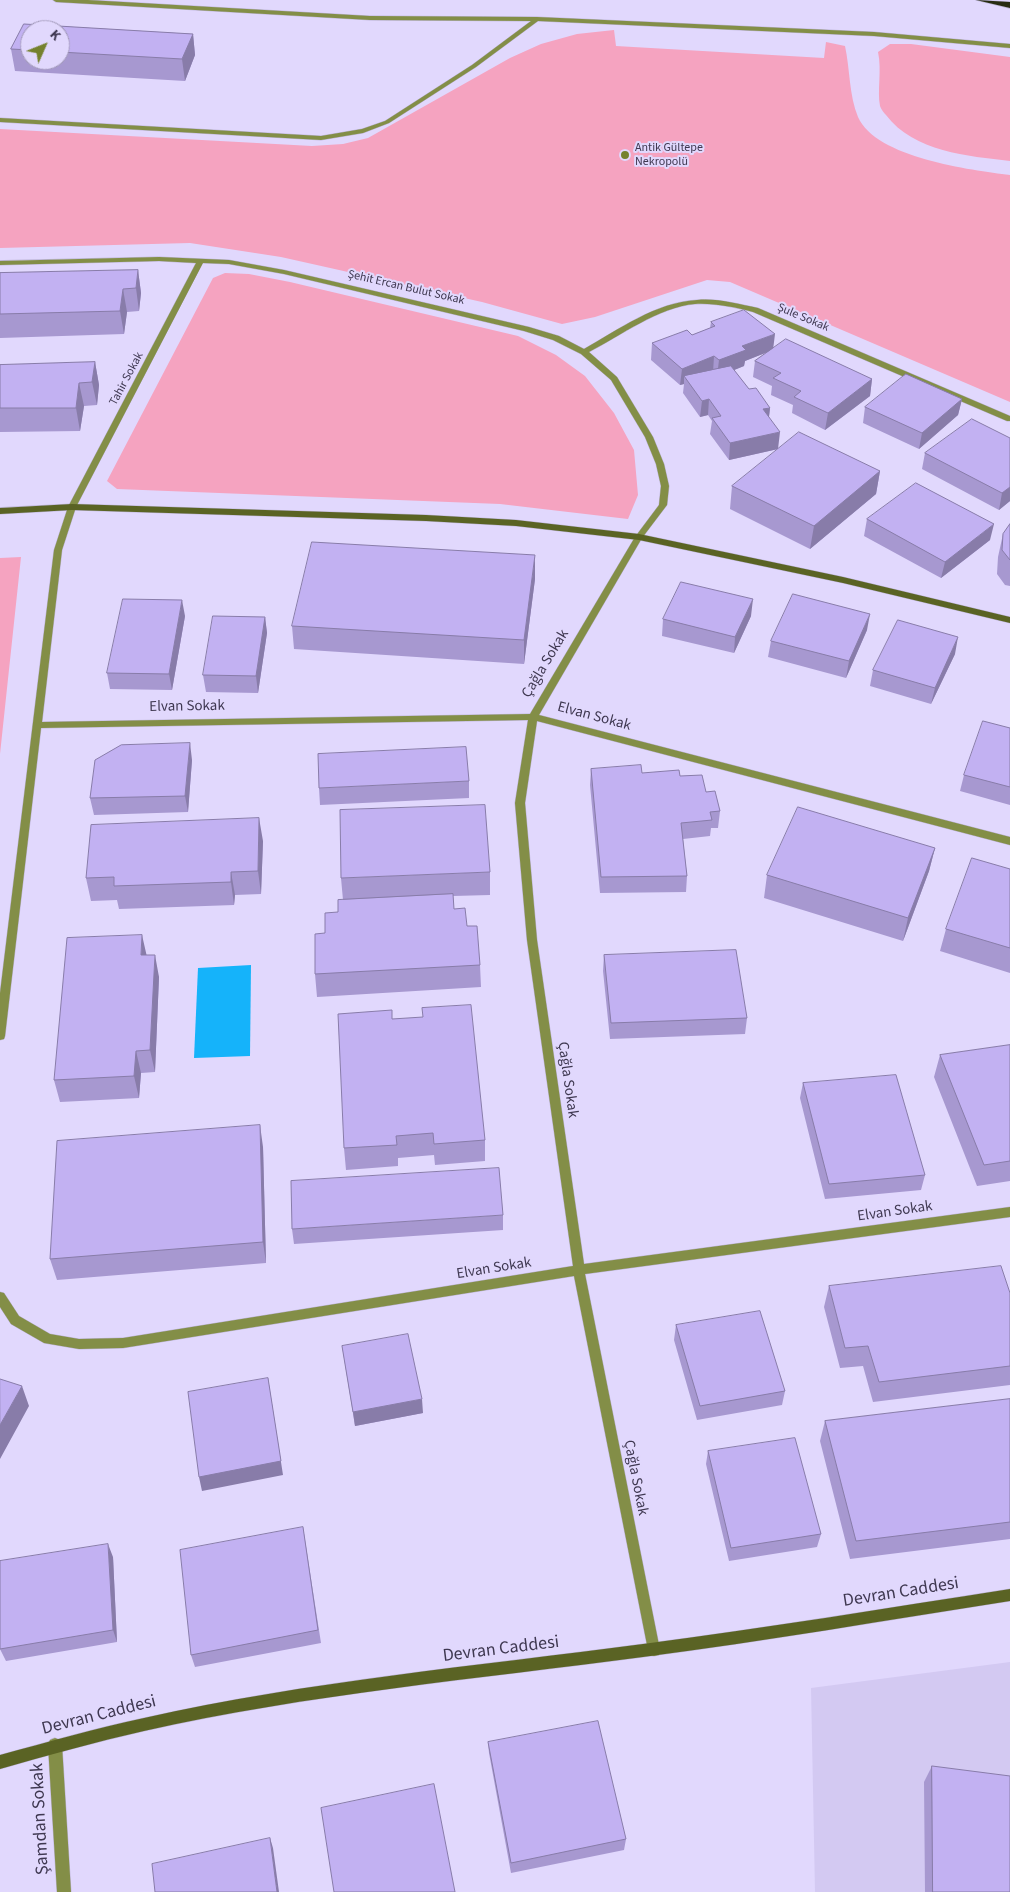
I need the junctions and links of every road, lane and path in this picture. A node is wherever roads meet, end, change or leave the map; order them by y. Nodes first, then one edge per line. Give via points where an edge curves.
1 (56, 0) edge
2 (981, 0) edge
3 (1010, 5) edge
4 (537, 19) junction
5 (1010, 46) edge
6 (0, 120) edge
7 (201, 260) junction
8 (0, 263) edge
9 (584, 352) junction
10 (1010, 419) edge
11 (72, 507) junction
12 (0, 511) edge
13 (640, 537) junction
14 (1010, 620) edge
15 (533, 717) junction
16 (38, 724) junction
17 (1010, 841) edge
18 (0, 1036) edge
19 (1010, 1213) edge
20 (579, 1270) junction
21 (0, 1297) edge
22 (1010, 1595) edge
23 (654, 1650) junction
24 (56, 1744) junction
25 (0, 1762) edge
26 (64, 1892) edge

1 - 4 street via 370,18
2 - 3 highway
4 - 5 street via 874,34
4 - 6 street via 474,66 395,117 363,131 321,138
7 - 8 street, Şehit Ercan Bulut Sokak
7 - 9 street, Şehit Ercan Bulut Sokak via 284,272 526,328
7 - 11 street, Tahir Sokak
9 - 10 street, Şule Sokak via 686,303 731,304 755,310
9 - 13 street, Şehit Ercan Bulut Sokak via 614,379 649,437 660,464 665,486 663,505
11 - 12 main road
11 - 13 main road via 426,518 516,523
11 - 16 street via 58,550
13 - 14 main road
13 - 15 street, Çağla Sokak
15 - 16 street, Elvan Sokak
15 - 17 street, Elvan Sokak
15 - 20 street, Çağla Sokak via 520,803 532,940
16 - 18 street
19 - 20 street, Elvan Sokak
20 - 21 street, Elvan Sokak via 123,1343 79,1344 48,1339 15,1320
20 - 23 street, Çağla Sokak
22 - 23 main road, Devran Caddesi
23 - 24 main road, Devran Caddesi via 397,1682 189,1714
24 - 25 main road, Devran Caddesi
24 - 26 street, Şamdan Sokak

